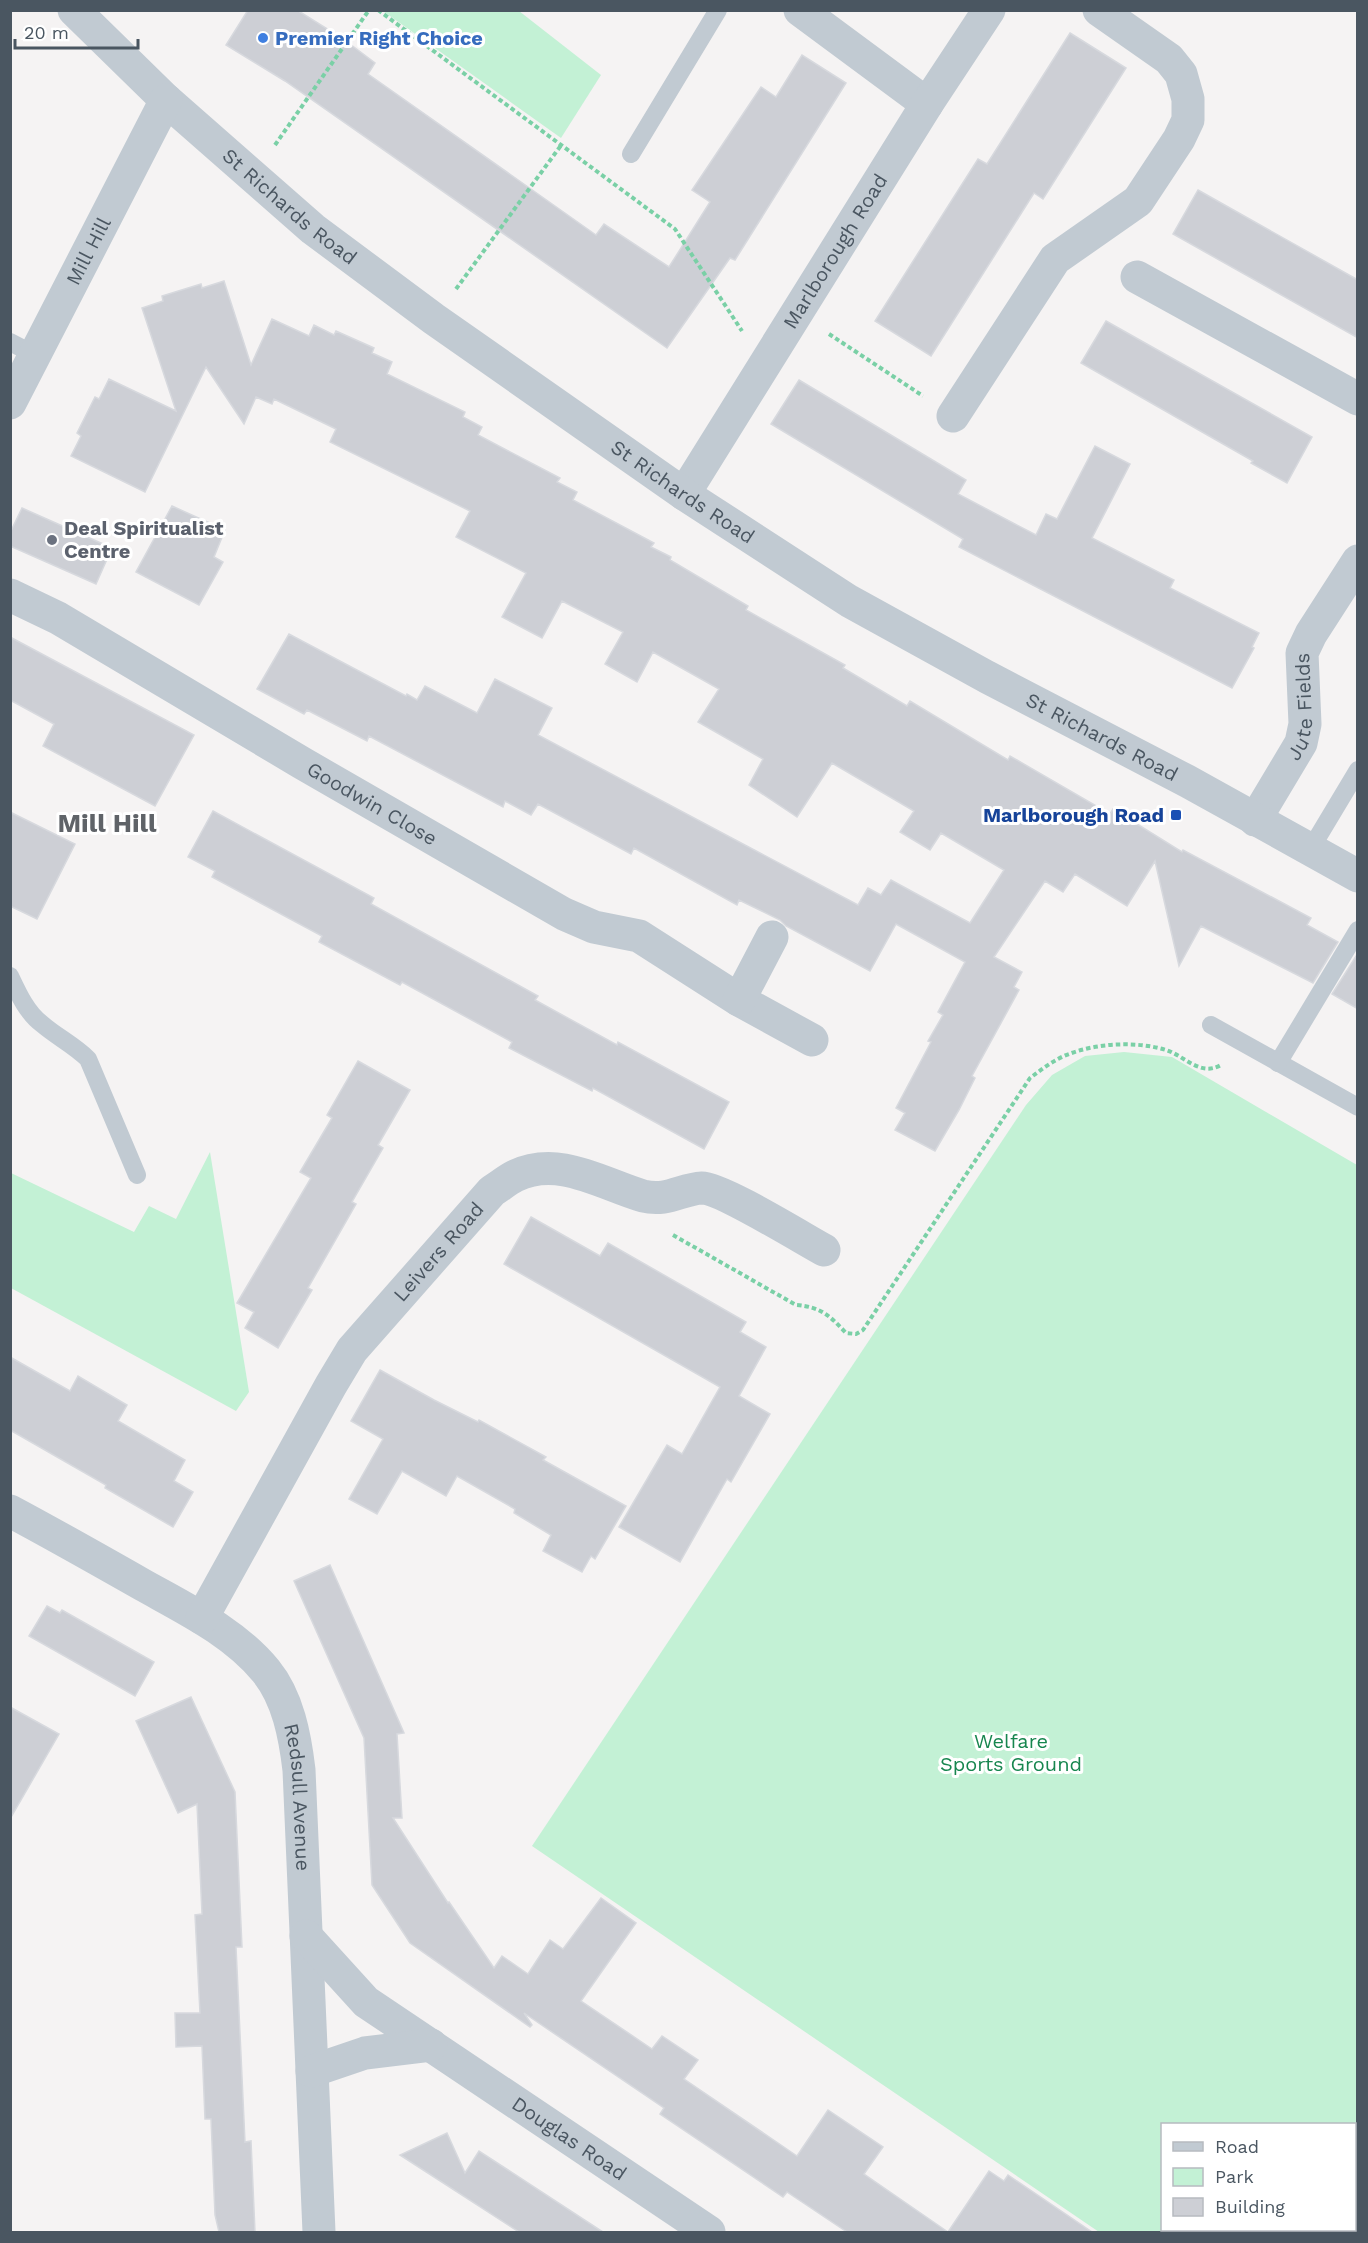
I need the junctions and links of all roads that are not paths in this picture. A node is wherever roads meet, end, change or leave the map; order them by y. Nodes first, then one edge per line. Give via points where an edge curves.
1 (74, 10) edge
2 (718, 10) edge
3 (800, 10) edge
4 (989, 10) edge
5 (1099, 10) edge
6 (166, 100) junction
7 (927, 104) junction
8 (632, 154) dead end
9 (1137, 277) dead end
10 (23, 349) edge
11 (1358, 399) edge
12 (10, 403) edge
13 (954, 416) road end
14 (684, 494) junction
15 (1358, 561) edge
16 (10, 595) edge
17 (1358, 770) edge
18 (1255, 820) junction
19 (1310, 850) junction
20 (1358, 876) edge
21 (1358, 930) edge
22 (772, 937) dead end
23 (10, 976) edge
24 (739, 1000) junction
25 (1211, 1025) dead end
26 (812, 1040) dead end
27 (1278, 1063) junction
28 (1358, 1107) edge
29 (137, 1175) dead end
30 (824, 1250) dead end
31 (10, 1511) edge
32 (202, 1618) junction
33 (306, 1936) junction
34 (431, 2045) junction
35 (312, 2070) junction
36 (320, 2232) edge
37 (709, 2232) edge

1 - 6 street, St Richards Road
2 - 8 lane
3 - 7 street
4 - 7 street, Marlborough Road
5 - 13 street via 1169,59 1181,74 1188,99 1188,120 1138,201 1054,259
6 - 10 street, Mill Hill
6 - 14 street, St Richards Road via 313,229
7 - 14 street, Marlborough Road
9 - 11 street
10 - 12 street, Mill Hill
14 - 18 street, St Richards Road via 849,601
15 - 18 street, Jute Fields via 1302,653 1305,724 1300,743
16 - 24 street, Goodwin Close via 58,618 564,914 594,927 639,936
17 - 19 lane
18 - 19 street, St Richards Road
19 - 20 street, St Richards Road
21 - 27 lane
22 - 24 street
23 - 29 lane via 40,1023 88,1059
24 - 26 street, Goodwin Close
25 - 27 lane
27 - 28 lane
30 - 32 street, Leivers Road via 721,1194 702,1188 667,1198 646,1196 573,1171 544,1168 516,1176 492,1191 352,1350
31 - 32 street, Redsull Avenue
32 - 33 street, Redsull Avenue via 244,1647 267,1672 284,1702 296,1740 299,1770
33 - 34 street, Douglas Road via 366,2002
33 - 35 street, Redsull Avenue
34 - 35 street via 364,2053
34 - 37 street, Douglas Road
35 - 36 street, Redsull Avenue

